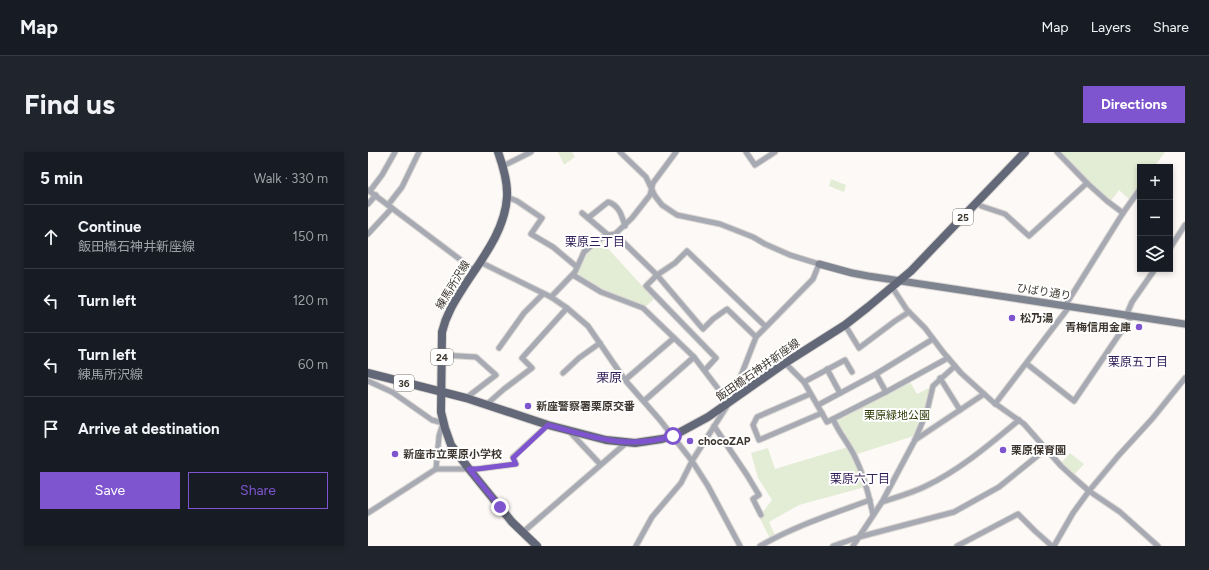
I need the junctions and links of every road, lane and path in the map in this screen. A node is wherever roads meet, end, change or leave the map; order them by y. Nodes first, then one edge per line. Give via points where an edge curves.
1 (394, 152) edge
2 (419, 152) edge
3 (498, 152) edge
4 (531, 152) edge
5 (620, 152) edge
6 (676, 152) edge
7 (746, 152) edge
8 (776, 152) edge
9 (1025, 152) edge
10 (1057, 152) edge
11 (503, 166) junction
12 (1087, 183) junction
13 (369, 190) edge
14 (652, 190) junction
15 (1137, 193) edge
16 (376, 195) junction
17 (507, 197) junction
18 (368, 204) edge
19 (981, 206) dead end
20 (390, 207) junction
21 (582, 213) dead end
22 (1123, 213) junction
23 (588, 218) junction
24 (1185, 225) edge
25 (625, 226) junction
26 (368, 234) edge
27 (615, 234) junction
28 (608, 235) junction
29 (1173, 243) edge
30 (480, 262) junction
31 (819, 264) junction
32 (577, 267) junction
33 (474, 270) junction
34 (1153, 272) edge
35 (573, 275) junction
36 (657, 275) junction
37 (900, 281) junction
38 (892, 287) junction
39 (543, 294) junction
40 (551, 297) junction
41 (1067, 307) junction
42 (568, 308) junction
43 (909, 312) junction
44 (1129, 316) junction
45 (1185, 324) edge
46 (845, 325) junction
47 (765, 326) junction
48 (756, 337) junction
49 (674, 338) junction
50 (933, 339) junction
51 (600, 343) junction
52 (498, 348) dead end
53 (442, 355) junction
54 (694, 357) junction
55 (948, 358) junction
56 (785, 363) junction
57 (1027, 364) junction
58 (955, 366) junction
59 (828, 369) junction
60 (705, 370) junction
61 (852, 372) dead end
62 (368, 373) edge
63 (563, 373) dead end
64 (876, 374) junction
65 (940, 378) junction
66 (1185, 378) edge
67 (625, 380) junction
68 (368, 381) edge
69 (804, 382) junction
70 (441, 392) junction
71 (886, 392) junction
72 (840, 393) junction
73 (810, 394) junction
74 (984, 394) junction
75 (466, 398) junction
76 (644, 401) junction
77 (729, 403) junction
78 (487, 404) junction
79 (996, 404) junction
80 (818, 406) junction
81 (960, 410) junction
82 (822, 412) junction
83 (833, 419) junction
84 (1019, 420) junction
85 (443, 423) junction
86 (548, 425) junction
87 (714, 426) junction
88 (570, 431) junction
89 (673, 436) junction
90 (915, 440) junction
91 (626, 443) junction
92 (1046, 449) junction
93 (692, 460) junction
94 (600, 464) junction
95 (436, 469) junction
96 (469, 469) junction
97 (1089, 491) junction
98 (870, 500) junction
99 (882, 502) junction
100 (368, 513) edge
101 (761, 515) dead end
102 (873, 515) junction
103 (522, 533) junction
104 (859, 538) junction
105 (537, 546) edge
106 (636, 546) edge
107 (740, 546) edge
108 (760, 546) edge
109 (833, 546) edge
110 (853, 546) edge
111 (957, 546) edge
112 (1053, 546) edge
113 (1158, 546) edge

1 - 13 street via 382,175
2 - 20 street
3 - 11 main road, 練馬所沢線 / 24
4 - 11 street
5 - 14 street via 646,177
6 - 14 street via 653,183
7 - 8 street via 755,165
9 - 37 main road, 飯田橋石神井新座線 / 25
10 - 12 street
11 - 17 main road, 練馬所沢線 / 24
12 - 19 street via 1030,236 1005,214
12 - 22 street
13 - 16 street
14 - 25 street
14 - 31 street via 662,205 677,215 720,224 778,250
15 - 22 street
16 - 18 street
16 - 20 street
17 - 30 main road, 練馬所沢線 / 24 via 501,224
17 - 32 street via 542,218 531,234 553,246
20 - 26 street
20 - 33 street
21 - 23 street
22 - 41 street
23 - 25 street via 608,202 622,213
23 - 28 street
24 - 29 street
25 - 27 street
27 - 28 street
27 - 36 street
28 - 32 street via 584,252
30 - 33 main road, 練馬所沢線 / 24
30 - 39 street
31 - 37 street, ひばり通り via 852,273
31 - 47 street via 812,278
32 - 35 street
33 - 53 main road, 練馬所沢線 / 24 via 448,314 442,332
34 - 44 street via 1132,302
35 - 40 street
35 - 49 street via 600,292 643,308
36 - 47 street via 687,251
36 - 48 street via 703,329 727,309
36 - 60 street via 646,286 716,358
37 - 38 main road, 飯田橋石神井新座線 / 25
37 - 41 street, ひばり通り
38 - 43 street
38 - 46 main road, 飯田橋石神井新座線 / 25
39 - 40 street
39 - 52 street via 524,313
40 - 42 street
41 - 44 street, ひばり通り
41 - 57 street
42 - 51 street via 588,326
42 - 78 street via 522,358 532,368
43 - 46 street via 859,348
43 - 50 street
44 - 45 street, ひばり通り
44 - 57 street via 1074,402
46 - 56 main road, 飯田橋石神井新座線 / 25
47 - 48 street
48 - 77 street
49 - 54 street
49 - 67 street
50 - 55 street
50 - 64 street
51 - 63 street
51 - 67 street
53 - 70 main road, 練馬所沢線 / 24
53 - 75 street via 476,357 496,375
54 - 60 street
54 - 76 street
55 - 58 street
55 - 71 street
56 - 69 street
56 - 77 main road, 飯田橋石神井新座線 / 25
57 - 79 street
58 - 65 street
58 - 74 street
59 - 61 street via 845,360
59 - 69 street
59 - 72 street
60 - 77 street
62 - 70 main road, 36
64 - 71 street
64 - 72 street
65 - 81 street
65 - 90 street via 933,386 927,411
66 - 97 street
67 - 76 street
68 - 85 street via 392,392 432,420
69 - 73 street
70 - 75 main road, 飯田橋石神井新座線 / 25
70 - 85 main road, 練馬所沢線 / 24
71 - 83 street
72 - 80 street
73 - 80 street
73 - 82 street via 757,417 753,425 759,440
74 - 79 street
74 - 81 street
75 - 78 main road, 飯田橋石神井新座線 / 25
76 - 89 street
77 - 87 street
77 - 89 main road, 飯田橋石神井新座線 / 25
78 - 86 main road, 飯田橋石神井新座線 / 25
79 - 84 street
80 - 82 street
81 - 90 street
82 - 83 street via 827,422
83 - 98 street via 856,459
84 - 92 street
84 - 99 street via 951,472 909,494
85 - 95 street
85 - 96 main road, 練馬所沢線 / 24 via 455,451
86 - 88 main road, 飯田橋石神井新座線 / 25
86 - 96 street via 513,458 516,464
87 - 93 street
87 - 101 street via 759,496 753,499
88 - 91 main road, 飯田橋石神井新座線 / 25
88 - 94 street
89 - 91 main road, 飯田橋石神井新座線 / 25
89 - 93 street
90 - 99 street
91 - 94 street
92 - 97 street
92 - 104 street via 999,487 954,512
93 - 106 street via 681,483 652,517
93 - 107 street
94 - 103 street
95 - 96 street
95 - 100 street
96 - 103 main road, 練馬所沢線 / 24
97 - 112 street
97 - 113 street via 1120,512
98 - 102 street
98 - 108 street via 806,523
99 - 102 street
102 - 104 street
103 - 105 main road, 練馬所沢線 / 24
104 - 109 street
104 - 110 street
111 - 112 street via 1018,514

